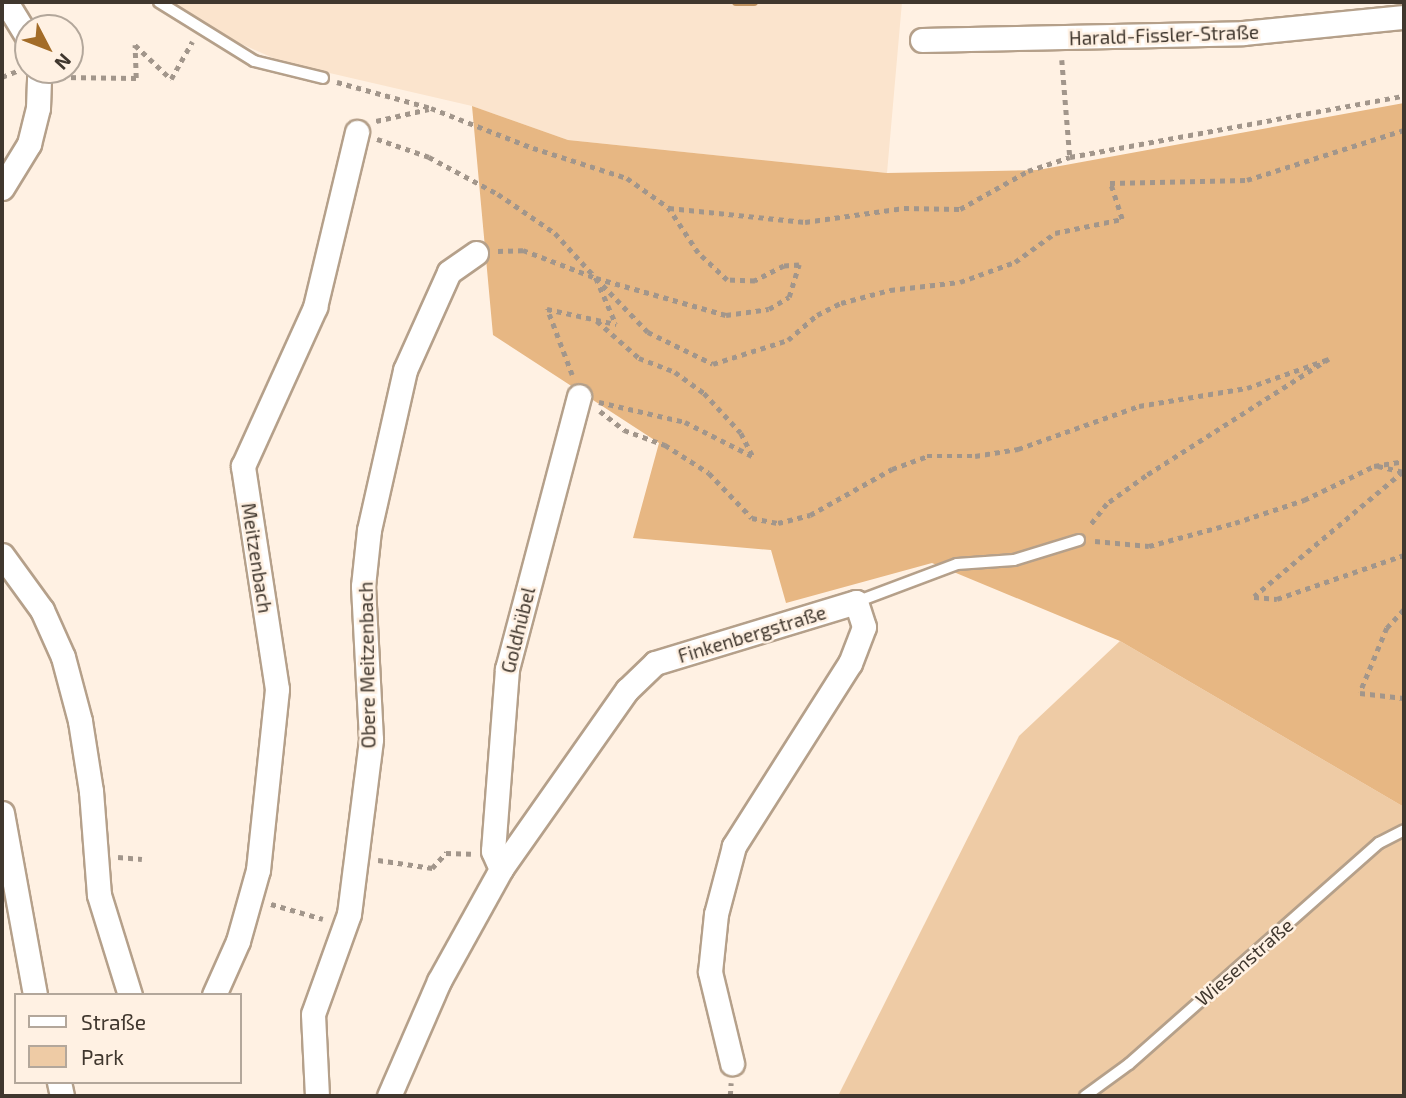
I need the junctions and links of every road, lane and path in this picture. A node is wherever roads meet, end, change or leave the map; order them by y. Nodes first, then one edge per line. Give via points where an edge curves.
1 (159, 2) edge
2 (1404, 17) edge
3 (200, 29) junction
4 (1060, 38) junction
5 (922, 40) dead end
6 (84, 75) edge
7 (323, 78) joint
8 (39, 84) edge
9 (1404, 96) edge
10 (431, 108) junction
11 (1404, 130) edge
12 (357, 132) junction
13 (1070, 157) junction
14 (3, 183) edge
15 (669, 208) junction
16 (476, 253) joint
17 (596, 278) junction
18 (596, 319) junction
19 (579, 396) junction
20 (1404, 461) edge
21 (1374, 466) junction
22 (1079, 540) junction
23 (2, 555) edge
24 (1404, 555) edge
25 (856, 602) junction
26 (1404, 610) edge
27 (1404, 698) edge
28 (2, 813) edge
29 (1404, 830) edge
30 (357, 856) junction
31 (498, 862) junction
32 (250, 898) junction
33 (345, 926) junction
34 (35, 993) edge
35 (129, 993) edge
36 (215, 993) edge
37 (732, 1063) dead end
38 (317, 1096) edge
39 (389, 1096) edge
40 (1085, 1096) edge

1 - 3 lane
2 - 4 street, Harald-Fissler-Straße via 1243,33
3 - 6 path via 171,79 135,45 136,78
3 - 7 lane via 254,61
4 - 5 street, Harald-Fissler-Straße
4 - 13 path
7 - 10 path
8 - 14 street via 29,144
9 - 13 path
10 - 12 path via 376,121
10 - 15 path via 627,178
11 - 17 path via 1247,180 1110,183 1122,219 1055,233 1015,262 960,282 890,290 841,303 817,315 788,340 713,364 648,332
12 - 17 path via 429,157 498,194 555,233
12 - 32 street, Meitzenbach via 315,307 243,466 277,689 258,870
13 - 15 path via 1028,171 960,209 904,208 805,222
15 - 17 path via 698,253 727,280 755,281 784,266 799,265 789,297 769,309 726,315 620,281
16 - 17 path via 523,250
16 - 30 street, Obere Meitzenbach via 449,272 405,370 369,530 363,586 371,739
17 - 18 path via 616,324
18 - 19 path via 547,309
18 - 19 path via 639,358 675,372 704,393 741,433 754,458 685,422
19 - 22 path via 624,430 665,445 709,473 752,518 778,523 810,515 892,469 927,456 975,456 1018,449 1139,406 1247,388 1329,359 1136,483 1107,504
19 - 31 street, Goldhübel via 507,669
20 - 21 path
21 - 22 path via 1304,500 1149,546
21 - 24 path via 1403,472 1254,597 1277,599
22 - 25 lane via 1014,560 957,564
23 - 35 street via 42,610 63,657 80,720 91,790 99,895
25 - 31 street, Finkenbergstraße via 655,663 627,690
25 - 37 street via 864,627 850,663 734,846 728,868 716,914 710,972
26 - 27 path via 1387,628 1360,693
28 - 34 street
29 - 40 lane, Wiesenstraße via 1379,843 1129,1063
30 - 31 path via 432,868 446,853
30 - 33 street, Obere Meitzenbach
31 - 39 street, Finkenbergstraße
32 - 33 path
32 - 36 street, Meitzenbach via 224,980
33 - 38 street, Obere Meitzenbach via 313,1014

